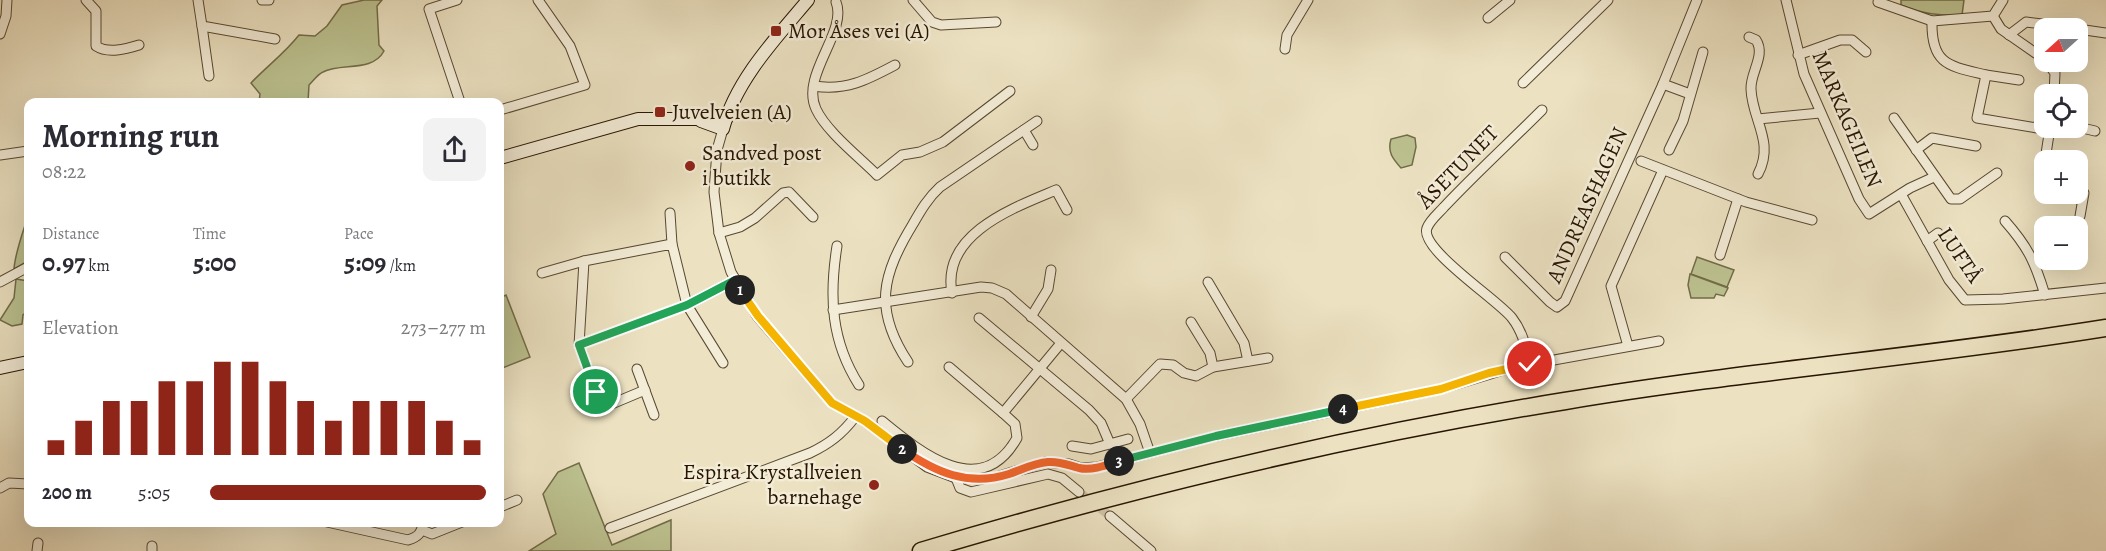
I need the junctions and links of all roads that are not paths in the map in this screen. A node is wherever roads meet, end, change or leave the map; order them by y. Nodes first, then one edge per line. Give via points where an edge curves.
1 (7, 0) edge
2 (86, 0) edge
3 (198, 0) edge
4 (262, 0) edge
5 (269, 0) edge
6 (457, 0) edge
7 (538, 0) edge
8 (808, 0) edge
9 (914, 0) edge
10 (1308, 0) edge
11 (1510, 0) edge
12 (1608, 0) edge
13 (1697, 0) edge
14 (1786, 0) edge
15 (2003, 0) edge
16 (838, 1) edge
17 (1878, 2) dead end
18 (1993, 16) junction
19 (1488, 18) dead end
20 (1932, 21) junction
21 (996, 22) dead end
22 (2034, 23) edge
23 (202, 26) junction
24 (2088, 31) edge
25 (2106, 33) edge
26 (0, 34) edge
27 (2009, 35) junction
28 (1749, 37) dead end
29 (275, 39) dead end
30 (139, 45) dead end
31 (1285, 49) dead end
32 (1702, 52) dead end
33 (1866, 52) dead end
34 (2034, 52) edge
35 (1798, 55) junction
36 (895, 65) dead end
37 (1986, 75) junction
38 (209, 76) dead end
39 (2019, 80) dead end
40 (1523, 83) dead end
41 (1663, 84) junction
42 (814, 86) junction
43 (1010, 91) dead end
44 (1690, 94) junction
45 (459, 98) edge
46 (504, 109) edge
47 (1542, 111) dead end
48 (1820, 113) junction
49 (1894, 118) dead end
50 (1758, 119) junction
51 (1037, 121) dead end
52 (724, 124) junction
53 (2034, 127) edge
54 (2088, 129) edge
55 (1024, 130) junction
56 (2095, 131) dead end
57 (1033, 145) dead end
58 (1976, 146) dead end
59 (1669, 150) dead end
60 (1916, 150) junction
61 (24, 152) edge
62 (0, 155) edge
63 (504, 157) edge
64 (1641, 160) dead end
65 (1663, 170) junction
66 (1997, 173) dead end
67 (1758, 174) dead end
68 (1934, 177) junction
69 (1053, 180) dead end
70 (1056, 190) junction
71 (1900, 194) junction
72 (1738, 199) junction
73 (2082, 204) edge
74 (1067, 210) dead end
75 (670, 213) dead end
76 (2080, 216) dead end
77 (813, 217) dead end
78 (1812, 220) dead end
79 (2004, 221) dead end
80 (719, 233) junction
81 (1938, 233) dead end
82 (1927, 241) junction
83 (672, 244) junction
84 (837, 246) dead end
85 (2034, 253) edge
86 (1720, 255) dead end
87 (1505, 257) dead end
88 (584, 261) junction
89 (24, 269) edge
90 (1051, 270) dead end
91 (2042, 270) edge
92 (542, 273) dead end
93 (735, 280) junction
94 (0, 282) edge
95 (1208, 282) dead end
96 (2106, 288) edge
97 (952, 293) junction
98 (2045, 295) junction
99 (886, 303) junction
100 (687, 305) junction
101 (833, 310) junction
102 (1031, 317) junction
103 (979, 318) dead end
104 (1191, 322) dead end
105 (2106, 328) edge
106 (2106, 339) edge
107 (1659, 341) dead end
108 (1061, 343) junction
109 (579, 345) junction
110 (1628, 346) junction
111 (1268, 358) dead end
112 (1248, 361) junction
113 (908, 362) dead end
114 (24, 363) edge
115 (723, 363) dead end
116 (1530, 364) junction
117 (949, 367) dead end
118 (1213, 367) junction
119 (0, 368) edge
120 (637, 369) dead end
121 (1039, 370) junction
122 (859, 385) dead end
123 (645, 390) junction
124 (1126, 399) junction
125 (1003, 413) junction
126 (654, 415) dead end
127 (855, 417) junction
128 (882, 421) dead end
129 (1128, 439) dead end
130 (1110, 444) junction
131 (1072, 446) dead end
132 (1150, 453) junction
133 (956, 478) junction
134 (24, 484) edge
135 (0, 488) edge
136 (1079, 492) tunnel mouth
137 (517, 500) dead end
138 (504, 505) edge
139 (1110, 516) tunnel mouth
140 (350, 527) edge
141 (422, 527) edge
142 (423, 527) edge
143 (450, 527) edge
144 (610, 528) dead end
145 (921, 551) edge
146 (956, 551) edge
147 (1151, 551) edge

1 - 26 street
2 - 30 street via 96,10 96,46 125,50
3 - 23 street
4 - 5 street
6 - 45 street via 429,9
7 - 46 street via 570,46 585,86
8 - 52 street via 749,76
9 - 21 street via 932,22 941,25
10 - 31 street via 1287,35
11 - 19 street
12 - 40 street
13 - 41 street, ANDREASHAGEN
14 - 35 street, MARKAGEILEN
15 - 18 street
16 - 42 street via 839,15
17 - 20 street
18 - 20 street
18 - 27 street
20 - 37 street via 1931,42 1939,58 1960,69
22 - 27 street via 2026,22
23 - 29 street
23 - 38 street
24 - 25 street
27 - 34 street
28 - 50 street via 1756,40 1760,49 1750,86
32 - 44 street
33 - 35 street via 1852,40 1840,40
35 - 48 street, MARKAGEILEN
36 - 42 street via 855,85
37 - 39 street
37 - 53 street via 1977,118
41 - 44 street
41 - 87 street, ANDREASHAGEN via 1565,300 1557,307 1550,302
42 - 43 street via 818,114 877,175 902,155 943,142
44 - 59 street
47 - 116 street, ÅSETUNET via 1451,200 1427,226 1425,235 1455,268 1511,316 1519,328
48 - 50 street
48 - 71 street, MARKAGEILEN via 1869,214
49 - 60 street, MARKAGEILEN
50 - 67 street via 1766,155
51 - 55 street
52 - 63 street via 698,119 638,119
52 - 80 street via 714,182
54 - 56 street
55 - 57 street
55 - 99 street via 930,197 888,269
58 - 60 street via 1932,138
60 - 68 street, MARKAGEILEN
61 - 62 street
64 - 65 street
65 - 72 street
65 - 110 street via 1611,286
66 - 68 street, MARKAGEILEN via 1956,201
68 - 71 street, MARKAGEILEN
69 - 70 street
70 - 74 street
70 - 97 street via 1002,215 962,245 950,272
71 - 82 street, LUFTÅ
72 - 78 street
72 - 86 street
73 - 76 street
75 - 83 street
77 - 80 street via 789,192 783,193 755,218
79 - 85 street
80 - 93 street
81 - 82 street
82 - 98 street, LUFTÅ via 1965,300
83 - 88 street
83 - 100 street
84 - 101 street
88 - 92 street
88 - 109 street
89 - 94 street
90 - 102 street via 1048,289
91 - 98 street
93 - 100 street
93 - 127 street via 758,316 832,403
95 - 112 street via 1244,343
96 - 98 street, LUFTÅ
97 - 99 street
97 - 102 street via 992,288 1006,294
99 - 101 street
99 - 113 street via 890,330
100 - 109 street
100 - 115 street
101 - 122 street via 845,363
102 - 108 street
103 - 121 street
104 - 118 street via 1210,353
105 - 145 highway via 1540,405 1227,469
106 - 146 highway via 1666,396 1459,430 1227,478
107 - 110 street
108 - 121 street
108 - 124 street
109 - 123 street via 602,408
110 - 116 street
111 - 112 street
112 - 118 street
114 - 119 street
116 - 132 street via 1441,389
117 - 125 street
118 - 124 street via 1192,376 1173,365 1160,364
120 - 123 street
121 - 125 street
121 - 130 street via 1101,423
123 - 126 street
124 - 132 street
125 - 128 street via 1015,424 1017,438 998,462 972,469 926,457
127 - 133 street via 927,467
127 - 144 street via 844,432 810,453
129 - 130 street
130 - 131 street via 1092,449
132 - 133 street via 1097,467 1046,462 990,479
133 - 136 street via 960,488 971,492 1048,474 1062,478
134 - 135 street via 9,483
137 - 138 street
139 - 147 street
140 - 141 street via 408,540 417,537
142 - 143 street via 432,534

